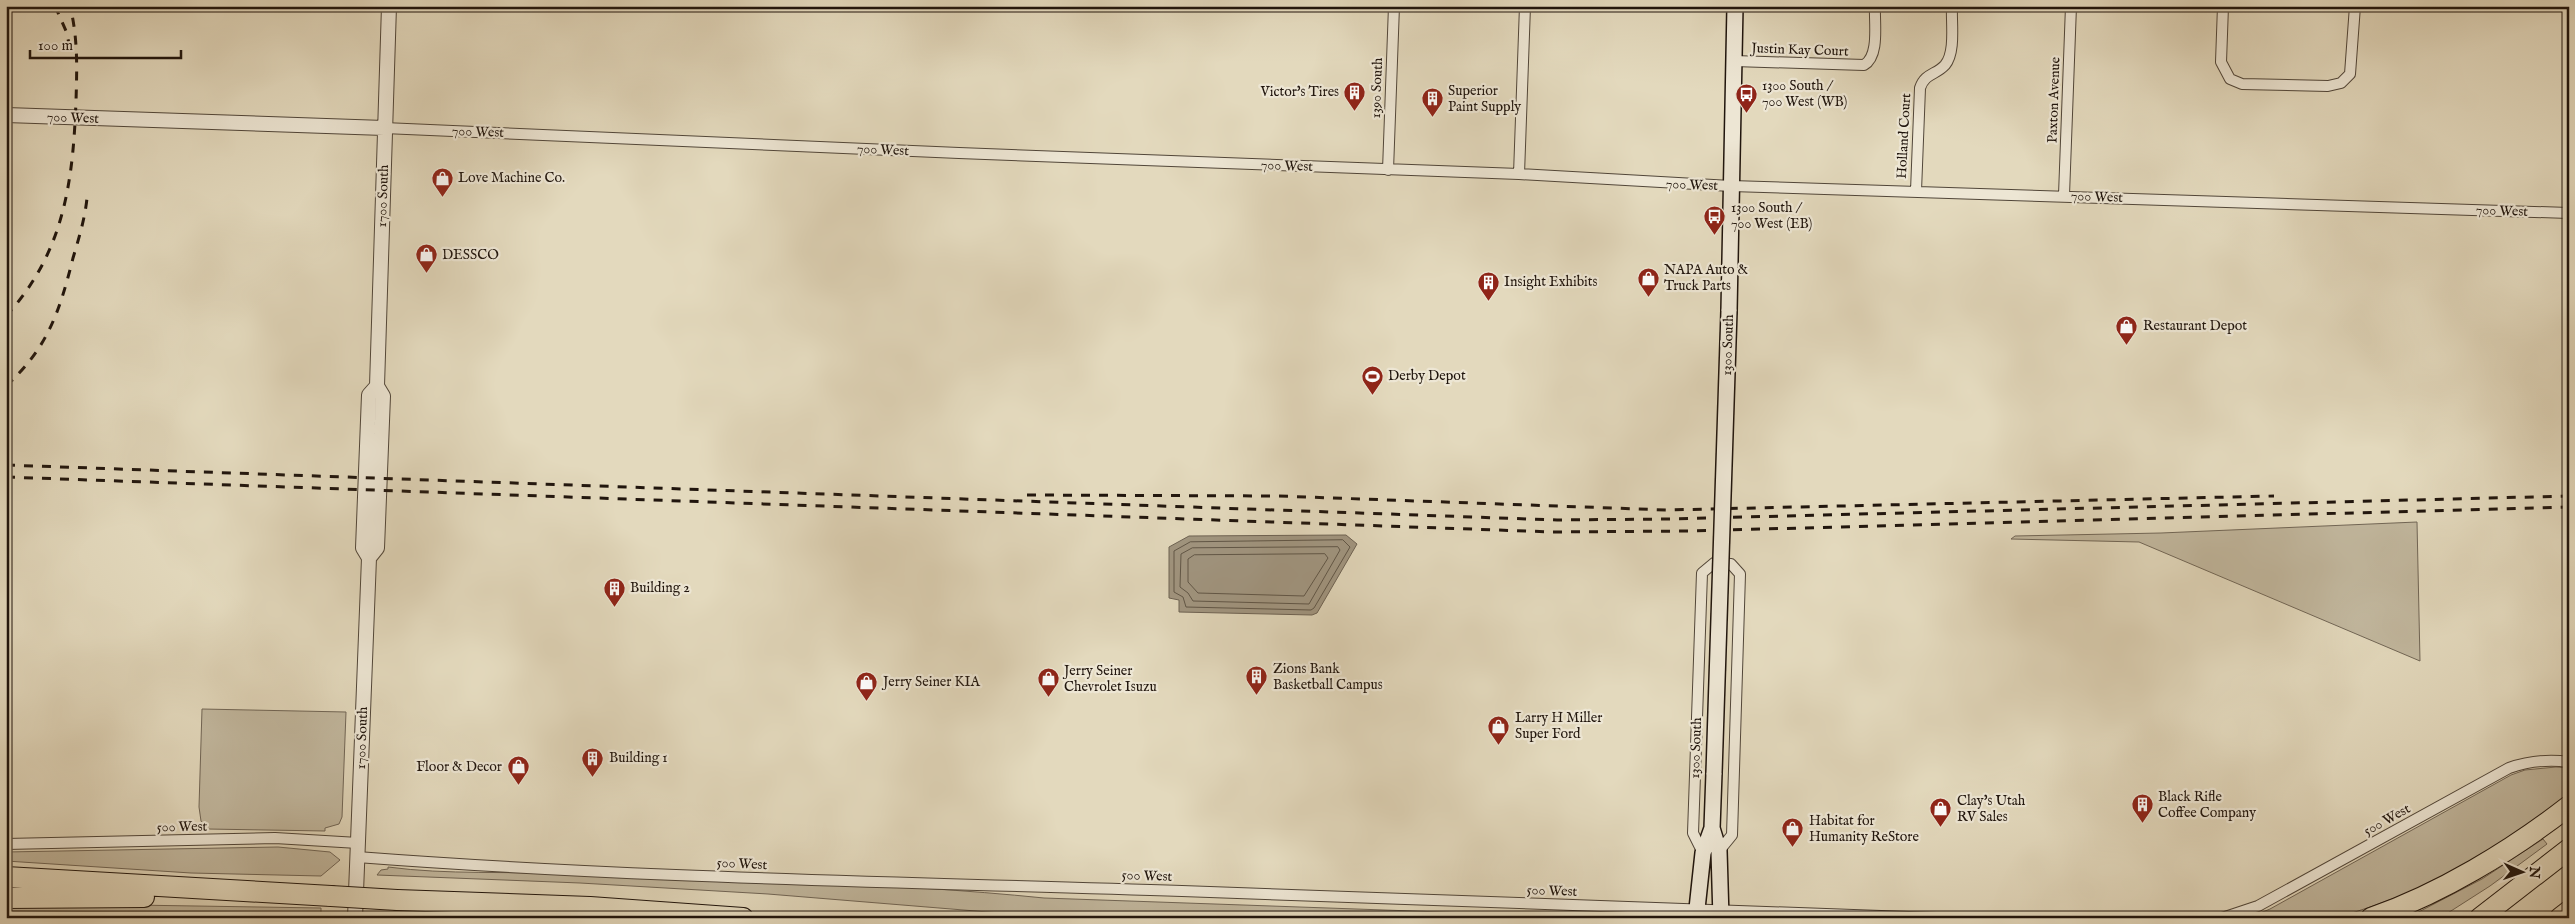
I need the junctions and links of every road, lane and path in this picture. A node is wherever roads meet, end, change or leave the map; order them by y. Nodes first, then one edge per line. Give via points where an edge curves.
1 (388, 6) edge
2 (1394, 6) edge
3 (1525, 6) edge
4 (1736, 6) edge
5 (1875, 6) edge
6 (1952, 6) edge
7 (2071, 6) edge
8 (2223, 6) edge
9 (2354, 6) edge
10 (1734, 61) junction
11 (6, 115) edge
12 (384, 128) junction
13 (1388, 170) junction
14 (1519, 174) junction
15 (1731, 186) junction
16 (1916, 191) junction
17 (2064, 195) junction
18 (2569, 213) edge
19 (2569, 762) edge
20 (2562, 812) edge
21 (1712, 828) junction
22 (6, 844) edge
23 (2569, 849) edge
24 (358, 850) junction
25 (1719, 851) junction
26 (1703, 854) junction
27 (6, 877) edge
28 (331, 896) junction
29 (6, 898) edge
30 (2569, 911) edge
31 (1696, 914) edge
32 (1721, 914) edge
33 (355, 918) edge
34 (743, 918) edge
35 (1936, 918) edge
36 (2222, 918) edge
37 (2370, 918) edge
38 (2480, 918) edge
39 (2560, 918) edge

1 - 12 street, 1700 South
2 - 13 street, 1390 South
3 - 14 street
4 - 10 main road, 1300 South
5 - 10 street, Justin Kay Court via 1873,54 1864,65
6 - 16 street, Holland Court via 1950,56 1945,65 1925,78 1920,88
7 - 17 street, Paxton Avenue
8 - 9 street via 2221,62 2226,75 2242,84 2328,86 2341,84 2348,78 2353,64
10 - 15 main road, 1300 South
11 - 12 street, 700 West
12 - 13 street, 700 West
12 - 24 street, 1700 South via 377,386 369,395 363,548 369,558
13 - 14 street, 700 West
14 - 15 street, 700 West
15 - 16 street, 700 West
15 - 21 main road, 1300 South, bridge
16 - 17 street, 700 West
17 - 18 street, 700 West
19 - 36 street, 500 West via 2525,762 2509,768 2258,906
20 - 37 highway via 2480,867
21 - 25 main road, 1300 South
21 - 26 main road, 1300 South
22 - 24 street, 500 West via 275,838
23 - 38 highway
24 - 31 street, 500 West via 492,867 779,880 1189,891
24 - 33 street, 1700 South
25 - 26 street, 1300 South via 1732,835 1740,574 1731,564 1714,563 1702,573 1693,833
25 - 32 main road, 1300 South
26 - 31 main road, 1300 South
27 - 28 highway
28 - 29 highway
28 - 34 highway, bridge via 590,906
30 - 39 highway
31 - 32 street, 500 West
32 - 35 street, 500 West

